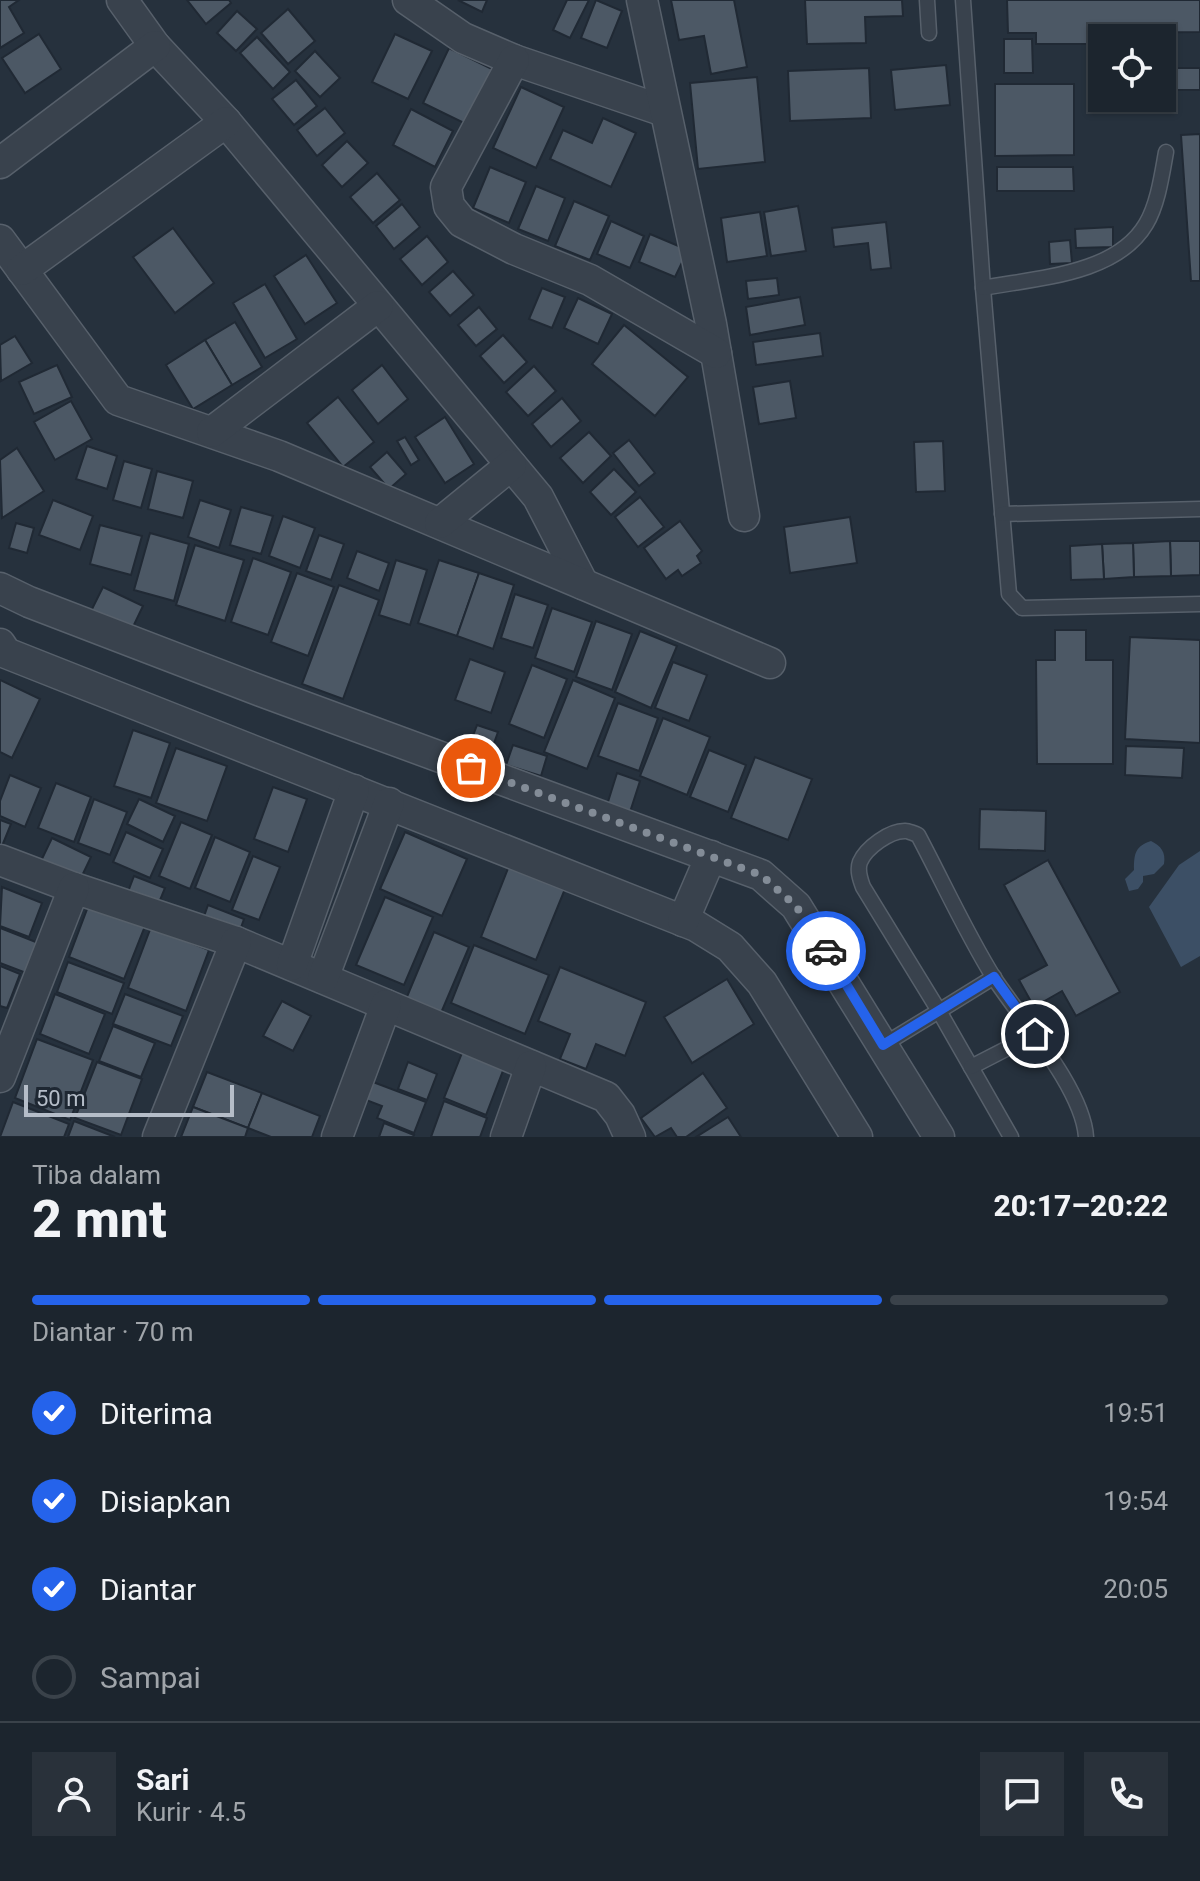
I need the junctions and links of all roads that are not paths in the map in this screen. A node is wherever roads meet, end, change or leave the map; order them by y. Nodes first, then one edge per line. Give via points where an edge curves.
1 (122, 0) edge
2 (408, 0) edge
3 (642, 0) edge
4 (927, 0) edge
5 (963, 0) edge
6 (929, 33) dead end
7 (155, 46) junction
8 (514, 60) junction
9 (664, 111) junction
10 (226, 122) junction
11 (1166, 152) dead end
12 (0, 163) edge
13 (0, 240) edge
14 (22, 270) junction
15 (983, 288) junction
16 (378, 306) junction
17 (716, 353) junction
18 (212, 432) junction
19 (511, 465) junction
20 (1200, 509) edge
21 (1002, 514) junction
22 (744, 516) dead end
23 (440, 523) junction
24 (583, 584) junction
25 (0, 588) edge
26 (1200, 604) edge
27 (0, 644) edge
28 (770, 663) dead end
29 (354, 790) junction
30 (389, 803) junction
31 (711, 856) junction
32 (0, 860) edge
33 (74, 888) junction
34 (683, 921) junction
35 (236, 942) junction
36 (292, 965) junction
37 (994, 977) junction
38 (323, 978) junction
39 (386, 1005) junction
40 (939, 1011) junction
41 (1035, 1034) junction
42 (883, 1045) junction
43 (531, 1066) junction
44 (971, 1067) junction
45 (0, 1077) edge
46 (158, 1137) edge
47 (337, 1137) edge
48 (506, 1137) edge
49 (630, 1137) edge
50 (857, 1137) edge
51 (939, 1137) edge
52 (1011, 1137) edge
53 (1086, 1137) edge

1 - 7 street
2 - 8 street via 463,38
3 - 9 street
4 - 6 lane
5 - 15 lane
7 - 10 street
7 - 12 street
8 - 9 street
8 - 17 street via 446,187 449,206 462,222 590,280
9 - 17 street
10 - 14 street
10 - 16 street
11 - 15 lane via 1146,224 1119,253 1092,268
13 - 14 street
14 - 18 street via 118,400
15 - 21 lane
16 - 18 street
16 - 19 street
17 - 22 street
18 - 23 street
19 - 23 street
19 - 24 street via 538,497
20 - 21 lane
21 - 26 lane via 1009,594 1022,608
23 - 24 street
24 - 28 street
25 - 31 street
27 - 29 street via 6,653
29 - 30 street
29 - 36 street
30 - 34 street
30 - 38 street
31 - 34 street
31 - 42 street via 761,875 796,906
32 - 33 street
33 - 35 street
33 - 45 street
34 - 50 street via 730,947 762,983
35 - 36 street
35 - 46 street
36 - 38 street
37 - 40 lane
37 - 40 lane via 918,835 894,834 870,847 859,864 863,887
37 - 41 lane
38 - 39 street
39 - 43 street
39 - 47 street
40 - 42 lane
40 - 44 lane
41 - 44 lane
41 - 53 lane via 1084,1116
42 - 51 street
43 - 48 street
43 - 49 street via 606,1097
44 - 52 lane

